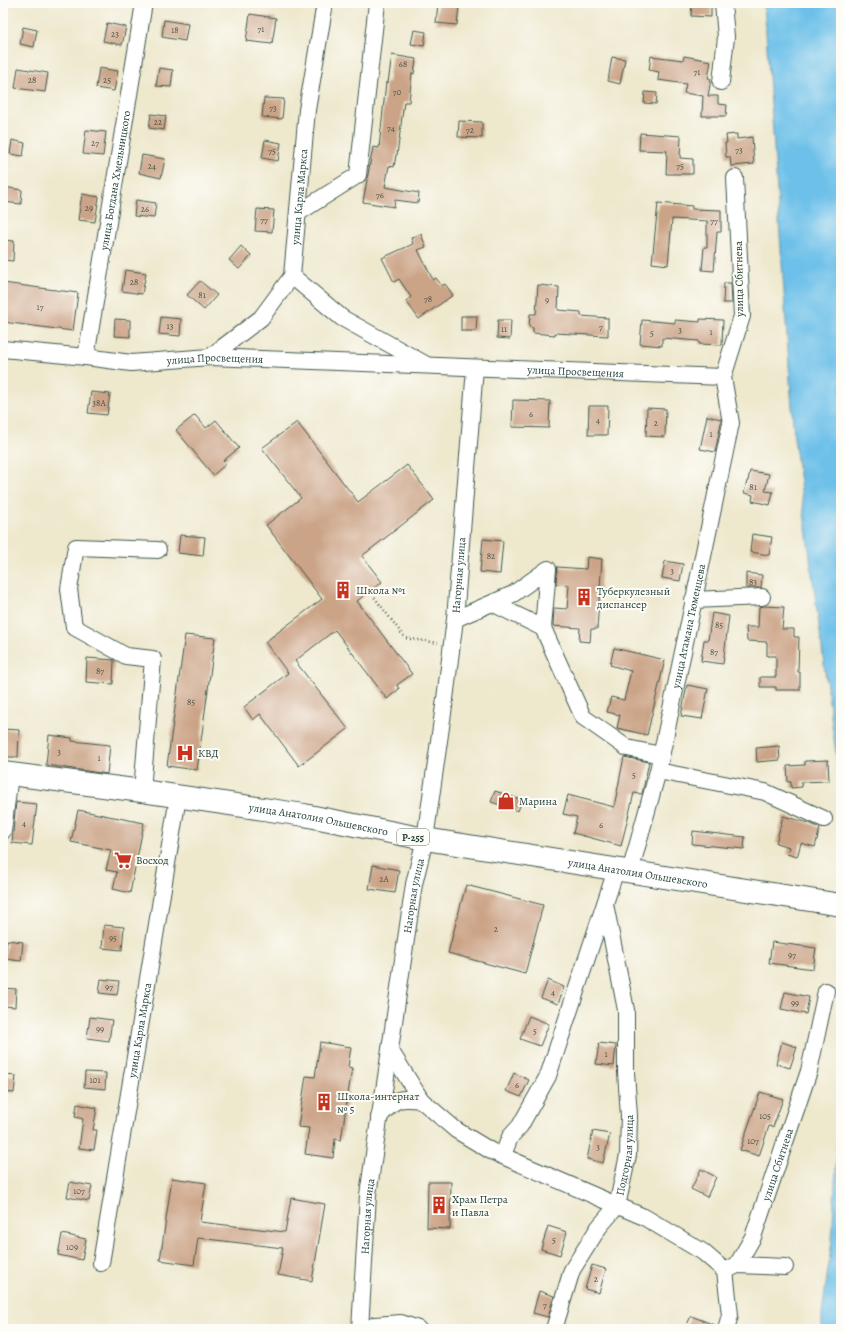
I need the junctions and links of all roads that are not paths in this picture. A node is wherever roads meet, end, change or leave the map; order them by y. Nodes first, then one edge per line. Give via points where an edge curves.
1 (144, 3) edge
2 (324, 3) edge
3 (377, 3) edge
4 (723, 3) edge
5 (721, 82) dead end
6 (735, 178) dead end
7 (298, 213) junction
8 (292, 276) junction
9 (3, 349) edge
10 (86, 357) junction
11 (210, 357) junction
12 (428, 366) junction
13 (475, 368) junction
14 (723, 377) junction
15 (158, 550) dead end
16 (762, 597) dead end
17 (694, 600) junction
18 (492, 603) junction
19 (456, 619) junction
20 (543, 628) junction
21 (659, 763) junction
22 (6, 774) edge
23 (142, 791) junction
24 (178, 797) junction
25 (824, 819) dead end
26 (3, 831) edge
27 (425, 839) junction
28 (623, 871) junction
29 (605, 904) junction
30 (832, 904) edge
31 (826, 991) dead end
32 (390, 1050) junction
33 (421, 1100) junction
34 (379, 1117) junction
35 (503, 1155) junction
36 (617, 1206) junction
37 (101, 1263) dead end
38 (785, 1267) dead end
39 (731, 1268) junction
40 (360, 1329) edge
41 (368, 1329) edge
42 (418, 1329) edge
43 (554, 1329) edge
44 (726, 1329) edge

1 - 10 street, улица Богдана Хмельницкого
2 - 7 street, улица Карла Маркса via 308,110
3 - 7 street via 358,175
4 - 5 street via 726,37
6 - 14 street, улица Сбитнева via 742,316
7 - 8 street, улица Карла Маркса
8 - 11 street via 261,318
8 - 12 street, улица Просвещения via 342,318
9 - 10 street, улица Просвещения
10 - 11 street, улица Просвещения via 131,363
11 - 12 street, улица Просвещения
12 - 13 street, улица Просвещения
13 - 14 street, улица Просвещения
13 - 19 street, Нагорная улица
14 - 17 street, улица Атамана Тюменцева via 731,423
15 - 23 street via 76,547 68,589 74,627 126,656 152,659
16 - 17 street
17 - 21 street, улица Атамана Тюменцева
18 - 19 street
18 - 20 street
18 - 20 street via 513,594 548,569
19 - 27 street, Нагорная улица
20 - 21 street via 583,716 627,748
21 - 25 street via 765,792
21 - 28 street, улица Атамана Тюменцева
22 - 23 highway, улица Анатолия Ольшевского / Р-255
22 - 26 street
23 - 24 highway, улица Анатолия Ольшевского / Р-255
24 - 27 highway, улица Анатолия Ольшевского / Р-255 via 304,815
24 - 37 street, улица Карла Маркса
27 - 28 highway, улица Анатолия Ольшевского / Р-255
27 - 32 street, Нагорная улица via 414,884
28 - 29 street, улица Атамана Тюменцева
28 - 30 highway, улица Анатолия Ольшевского / Р-255
29 - 35 street, улица Атамана Тюменцева via 548,1076 520,1126 510,1137
29 - 36 street, Подгорная улица via 626,1010 628,1155
31 - 39 street, улица Сбитнева via 809,1071 753,1237
32 - 33 street
32 - 34 street, Нагорная улица
33 - 34 street via 404,1098 391,1103
33 - 35 street via 456,1130
34 - 40 street, Нагорная улица via 368,1195
35 - 36 street
36 - 39 street via 644,1217
36 - 43 street, Подгорная улица via 599,1227 572,1270
38 - 39 street
39 - 44 street via 730,1315
41 - 42 street via 375,1325 401,1323

